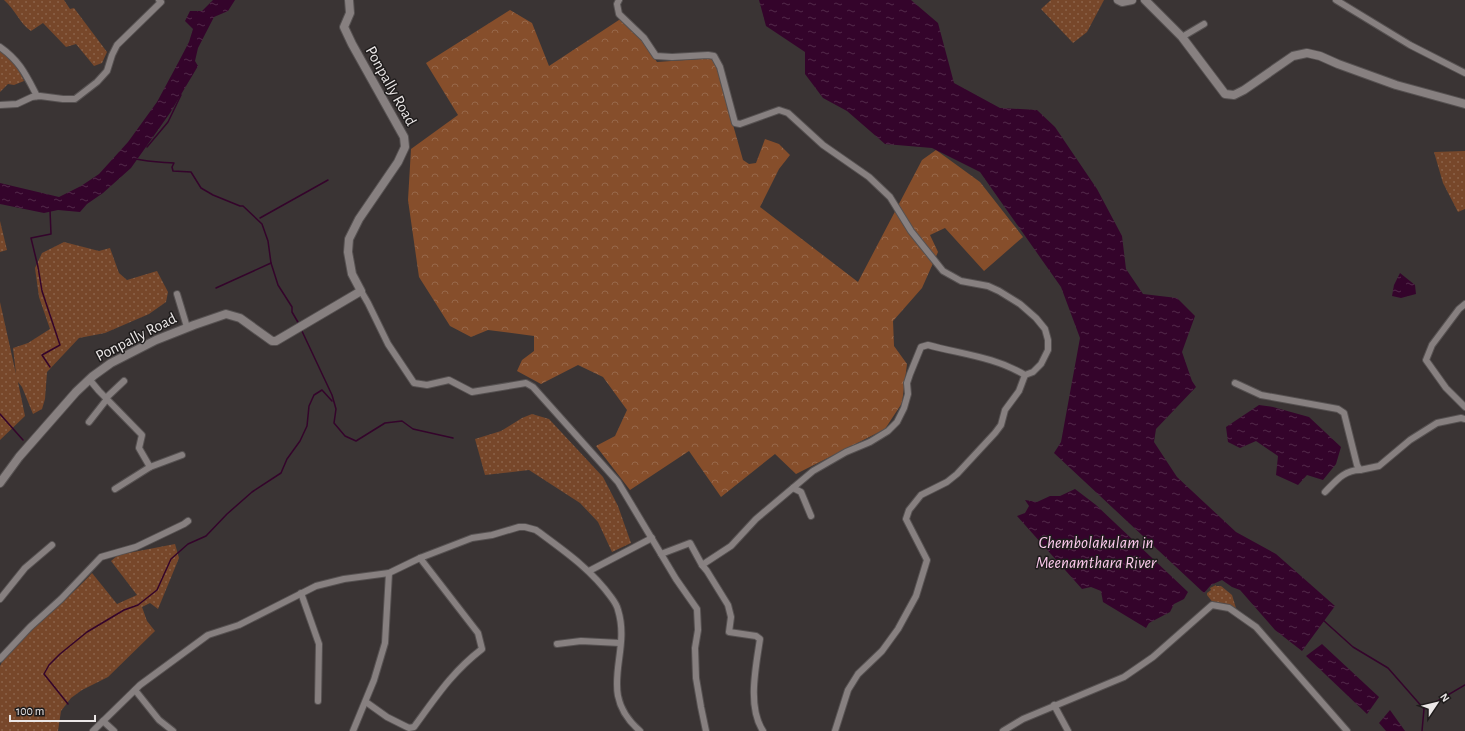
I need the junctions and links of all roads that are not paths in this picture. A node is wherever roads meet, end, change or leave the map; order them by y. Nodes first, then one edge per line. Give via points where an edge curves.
1 (159, 0) edge
2 (349, 0) edge
3 (619, 0) edge
4 (1118, 0) edge
5 (1132, 0) edge
6 (1146, 0) edge
7 (1336, 0) edge
8 (1204, 24) dead end
9 (1182, 36) junction
10 (0, 47) edge
11 (1465, 73) edge
12 (37, 96) junction
13 (1465, 104) edge
14 (0, 105) edge
15 (361, 291) junction
16 (177, 294) dead end
17 (1465, 304) edge
18 (187, 327) junction
19 (1025, 375) junction
20 (90, 379) junction
21 (124, 381) dead end
22 (1235, 384) dead end
23 (106, 399) junction
24 (1465, 407) edge
25 (1465, 419) edge
26 (90, 422) dead end
27 (182, 454) dead end
28 (150, 467) junction
29 (1360, 470) junction
30 (0, 483) edge
31 (793, 488) junction
32 (116, 489) dead end
33 (1325, 492) dead end
34 (811, 516) dead end
35 (188, 521) dead end
36 (652, 538) junction
37 (52, 545) dead end
38 (661, 554) junction
39 (420, 558) junction
40 (702, 565) junction
41 (589, 571) junction
42 (389, 573) junction
43 (301, 594) junction
44 (0, 599) edge
45 (557, 644) dead end
46 (620, 644) junction
47 (0, 659) edge
48 (135, 690) junction
49 (318, 701) dead end
50 (366, 702) junction
51 (1054, 705) junction
52 (103, 721) junction
53 (93, 731) edge
54 (114, 731) edge
55 (172, 731) edge
56 (353, 731) edge
57 (640, 731) edge
58 (706, 731) edge
59 (763, 731) edge
60 (835, 731) edge
61 (1003, 731) edge
62 (1068, 731) edge
63 (1347, 731) edge

1 - 12 street via 162,2 117,45 107,71 97,82 75,99
2 - 15 main road, Ponpally Road via 350,13 344,27 404,138 405,147 349,239 348,252 352,274
3 - 19 street via 619,14 644,38 656,56 714,56 720,67 735,123 740,124 779,110 788,113 823,145 868,177 890,197 911,231 943,270 961,281 988,286 999,291 1036,318 1044,329 1048,350 1041,364 1033,372
4 - 5 main road
6 - 9 main road
7 - 11 street via 1410,45
8 - 9 street
9 - 13 main road via 1225,94 1234,95 1293,56 1307,53 1396,85
10 - 12 street via 20,64
12 - 14 street via 17,104
15 - 18 main road, Ponpally Road via 272,342 240,318 226,314
15 - 36 street via 385,339 414,383 428,385 449,380 472,392 526,383 533,387 618,482
16 - 18 street
17 - 24 street via 1432,344 1426,360 1446,388
18 - 20 main road, Ponpally Road via 111,363
19 - 31 street via 984,358 928,345 921,347 907,383 908,394 904,408 897,422 879,438 822,465
19 - 60 street via 995,433 957,474 921,495 909,510 906,519 927,560 916,596 898,630 882,651 858,674 848,690
20 - 23 street
20 - 30 main road, Ponpally Road via 19,457
21 - 23 street
22 - 29 street via 1261,395 1338,409 1344,413
23 - 26 street
23 - 28 street via 142,435 139,448
25 - 29 street via 1437,423 1410,440 1379,466
27 - 28 street
28 - 32 street
29 - 33 street via 1340,476
31 - 34 street via 801,492
31 - 40 street via 756,519 731,546
35 - 47 street via 142,544 101,557
36 - 38 street
36 - 41 street
37 - 44 street via 25,568
38 - 40 street via 690,543
38 - 58 street via 697,609 696,678
39 - 41 street via 472,538 525,527 536,530
39 - 42 street
39 - 50 street via 478,633 482,649 446,683 414,727 409,728 398,723
40 - 59 street via 728,605 729,632 756,636 760,639 754,695 758,724
41 - 46 street via 601,582 619,611 622,634
42 - 43 street via 344,579 316,586
42 - 50 street via 385,643
43 - 48 street via 239,625 208,635
43 - 49 street via 319,644
45 - 46 street via 581,641
46 - 57 street via 616,674 618,697 627,718
48 - 52 street
48 - 55 street via 159,720
50 - 56 street
51 - 61 street
51 - 62 street
51 - 63 street via 1124,678 1153,657 1212,606 1221,606 1229,608 1256,627
52 - 53 street
52 - 54 street

